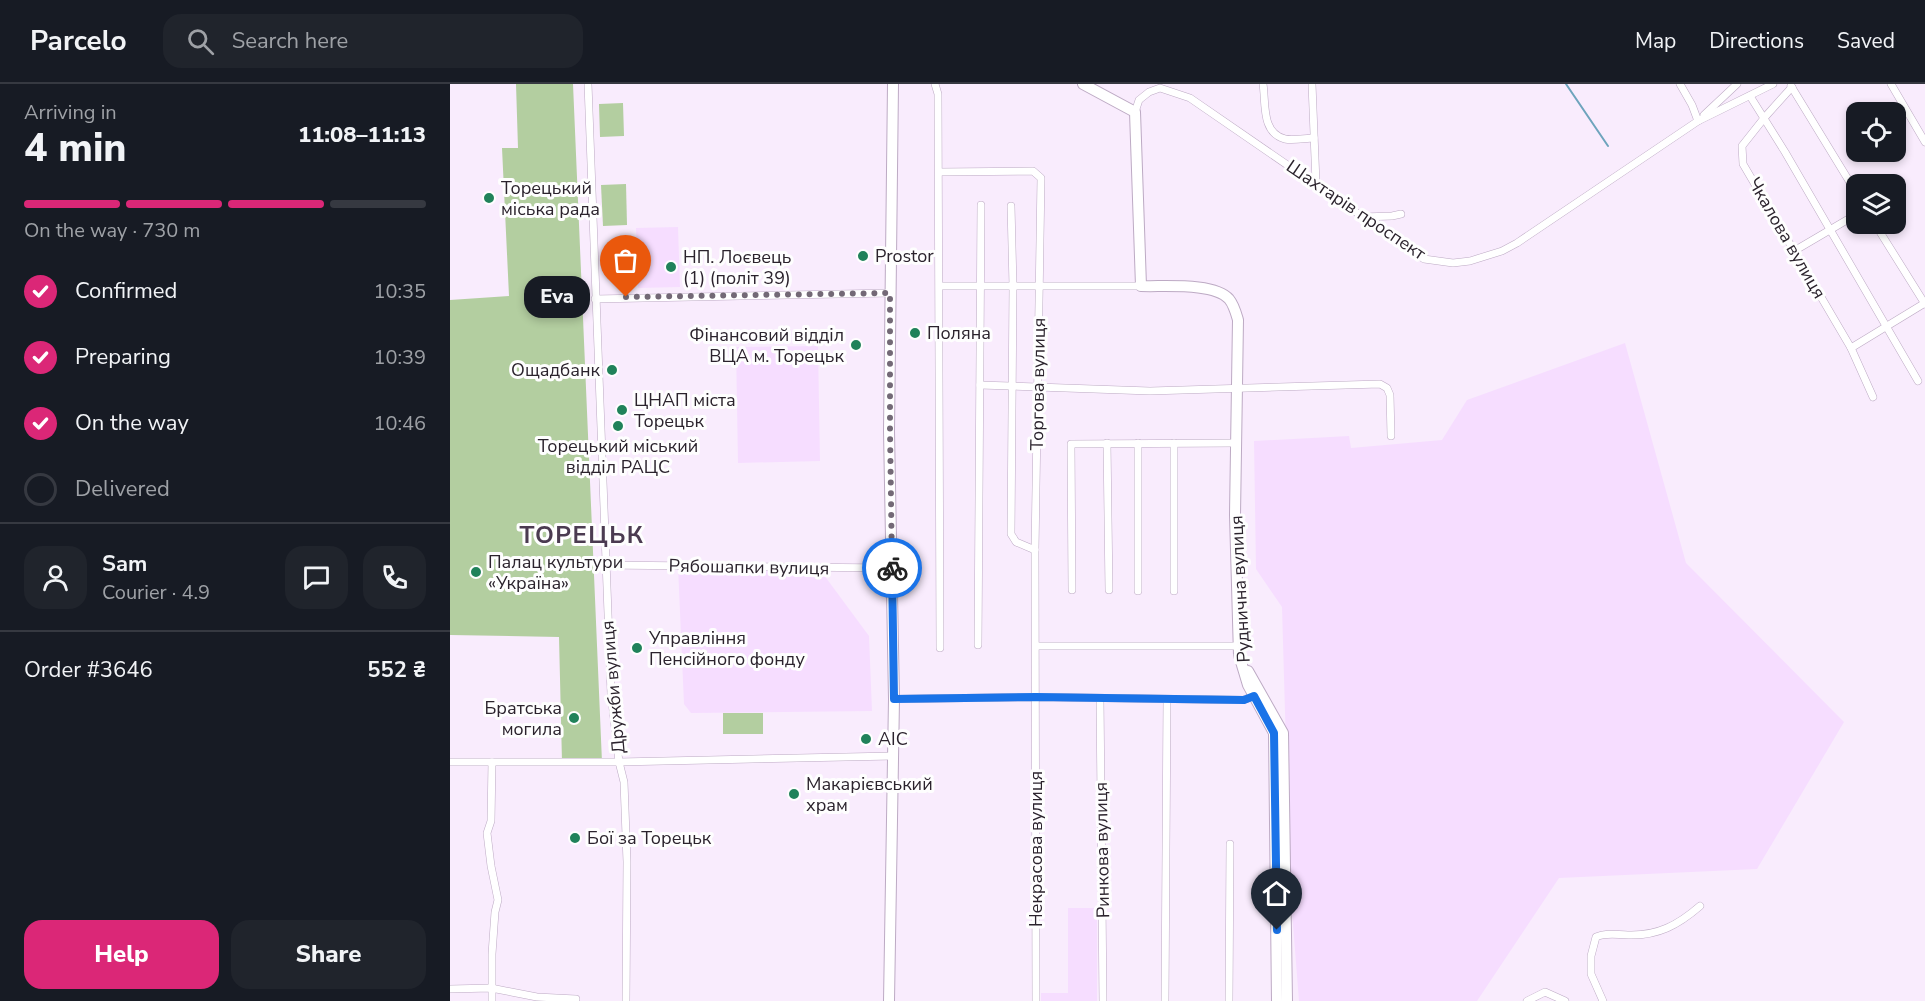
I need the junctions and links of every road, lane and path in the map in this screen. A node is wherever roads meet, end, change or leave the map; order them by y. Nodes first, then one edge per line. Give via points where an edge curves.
1 (588, 84) edge
2 (893, 84) edge
3 (935, 84) edge
4 (1083, 84) edge
5 (1263, 84) edge
6 (1312, 84) edge
7 (1680, 84) edge
8 (1737, 84) edge
9 (1773, 84) edge
10 (1891, 84) edge
11 (1791, 86) edge
12 (1149, 88) edge
13 (1750, 96) junction
14 (1135, 112) junction
15 (1765, 117) junction
16 (1698, 121) junction
17 (1314, 138) junction
18 (1925, 142) edge
19 (939, 172) junction
20 (1846, 176) edge
21 (1316, 183) junction
22 (981, 205) dead end
23 (1011, 206) dead end
24 (1401, 214) dead end
25 (1363, 217) junction
26 (1846, 221) edge
27 (1831, 230) junction
28 (1881, 234) edge
29 (1794, 251) junction
30 (940, 286) junction
31 (981, 286) junction
32 (1013, 286) junction
33 (1141, 286) junction
34 (1040, 287) junction
35 (890, 293) junction
36 (595, 298) junction
37 (1925, 304) edge
38 (1886, 327) junction
39 (1851, 348) junction
40 (1918, 381) dead end
41 (980, 385) junction
42 (1011, 386) junction
43 (1039, 388) junction
44 (1238, 389) junction
45 (1873, 397) dead end
46 (1391, 436) dead end
47 (1107, 443) junction
48 (1138, 443) junction
49 (1174, 443) junction
50 (1237, 443) junction
51 (1035, 550) junction
52 (605, 565) junction
53 (892, 568) junction
54 (1072, 590) dead end
55 (1109, 590) dead end
56 (1138, 591) dead end
57 (1174, 591) dead end
58 (978, 645) dead end
59 (1036, 646) junction
60 (940, 648) dead end
61 (1239, 651) junction
62 (1254, 696) junction
63 (1036, 697) junction
64 (1100, 698) junction
65 (894, 699) junction
66 (1167, 699) junction
67 (893, 756) junction
68 (450, 762) edge
69 (492, 762) junction
70 (619, 762) junction
71 (1230, 844) dead end
72 (1700, 906) dead end
73 (491, 988) junction
74 (450, 989) edge
75 (576, 999) dead end
76 (492, 1001) edge
77 (626, 1001) edge
78 (889, 1001) edge
79 (1036, 1001) edge
80 (1103, 1001) edge
81 (1165, 1001) edge
82 (1228, 1001) edge
83 (1277, 1001) edge
84 (1287, 1001) edge
85 (1527, 1001) edge
86 (1565, 1001) edge
87 (1603, 1001) edge

1 - 36 street, Дружби вулиця
2 - 35 main road
3 - 19 street
4 - 14 main road
5 - 17 street via 1266,120 1272,130 1285,139
6 - 17 street
7 - 16 street
8 - 16 street, Шахтарів проспект
9 - 13 street, Шахтарів проспект
10 - 18 street
11 - 15 street, Чкалова вулиця
11 - 20 street
12 - 14 street, Шахтарів проспект
12 - 21 street, Шахтарів проспект via 1190,98
13 - 15 street
13 - 16 street, Шахтарів проспект
14 - 33 main road
15 - 27 street
15 - 29 street, Чкалова вулиця via 1742,146 1743,164
16 - 25 street, Шахтарів проспект via 1517,243 1487,256 1453,263 1424,259
17 - 21 street
19 - 30 street
19 - 34 street, Торгова вулиця via 1033,171 1041,178
21 - 25 street, Шахтарів проспект
22 - 31 street
23 - 32 street
24 - 25 street
26 - 27 street
27 - 29 street
27 - 38 street
28 - 37 street
29 - 39 street, Чкалова вулиця
30 - 31 street, Руднична вулиця
30 - 60 street
31 - 32 street, Руднична вулиця
31 - 41 street
32 - 34 street, Руднична вулиця
32 - 42 street
33 - 34 street, Руднична вулиця
33 - 44 main road, Руднична вулиця via 1202,288 1228,297 1238,320
34 - 43 street, Торгова вулиця
35 - 36 street
35 - 53 main road
36 - 52 street, Дружби вулиця
37 - 38 street
38 - 39 street
38 - 40 street
39 - 45 street, Чкалова вулиця
41 - 42 street
41 - 58 street
42 - 43 street
42 - 51 street via 1011,534 1016,542
43 - 44 street
43 - 51 street, Торгова вулиця
44 - 46 street via 1380,384 1390,395
44 - 50 main road, Руднична вулиця
47 - 48 street
47 - 54 street via 1071,444
47 - 55 street
48 - 49 street
48 - 56 street
49 - 50 street
49 - 57 street
50 - 61 main road, Руднична вулиця
51 - 59 street, Торгова вулиця
52 - 53 street, Рябошапки вулиця
52 - 70 street, Дружби вулиця via 611,693
53 - 65 main road
59 - 61 street
59 - 63 street, Некрасова вулиця
61 - 62 main road, Руднична вулиця
61 - 84 main road via 1283,733
62 - 66 street via 1244,700
62 - 83 main road, Руднична вулиця via 1274,733
63 - 64 street
63 - 65 street
63 - 79 street, Некрасова вулиця
64 - 66 street
64 - 80 street, Ринкова вулиця
65 - 67 main road
66 - 81 street
67 - 70 street
67 - 78 main road
68 - 69 street
69 - 70 street
69 - 73 street via 487,834 498,900
70 - 77 street, Дружби вулиця via 624,782 627,862
71 - 82 street
72 - 87 street via 1671,928 1631,935 1603,933 1596,937 1591,974
73 - 74 street
73 - 75 street via 537,997
73 - 76 street
85 - 86 street via 1545,992

